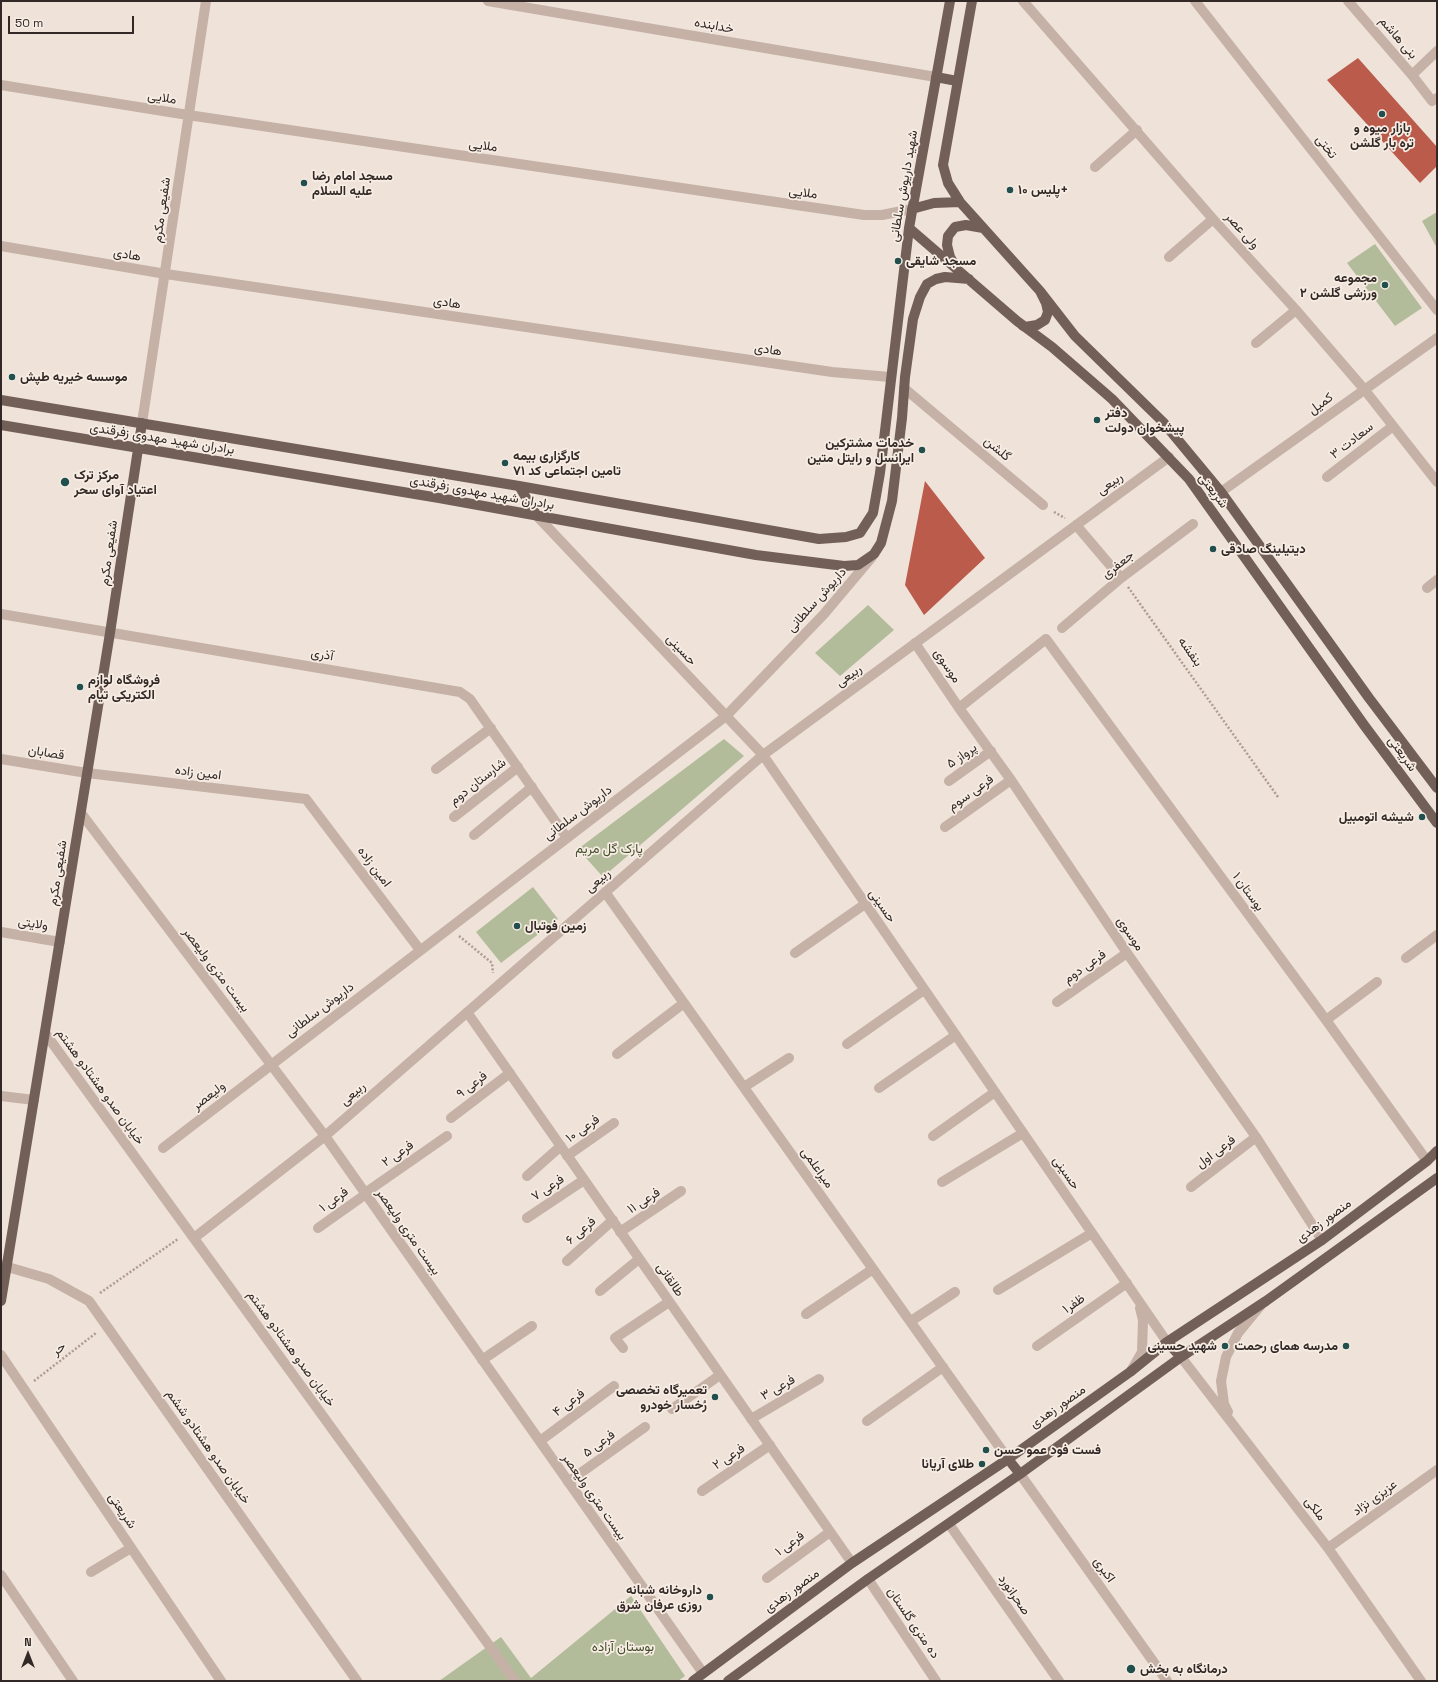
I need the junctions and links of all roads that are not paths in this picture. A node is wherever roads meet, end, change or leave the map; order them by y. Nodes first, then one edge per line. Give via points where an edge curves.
1 (206, 1) edge
2 (488, 1) edge
3 (950, 1) edge
4 (972, 1) edge
5 (1023, 1) edge
6 (1195, 1) edge
7 (1348, 1) edge
8 (1437, 51) edge
9 (1412, 75) junction
10 (936, 77) junction
11 (957, 80) junction
12 (1, 85) edge
13 (1436, 102) edge
14 (188, 115) junction
15 (1137, 130) junction
16 (1095, 167) dead end
17 (960, 202) junction
18 (912, 210) junction
19 (1213, 219) junction
20 (909, 228) junction
21 (983, 228) junction
22 (1, 246) edge
23 (1169, 257) dead end
24 (957, 269) junction
25 (166, 274) junction
26 (969, 279) junction
27 (1040, 291) junction
28 (1296, 310) junction
29 (1437, 310) edge
30 (1017, 321) junction
31 (1437, 338) edge
32 (1256, 343) dead end
33 (905, 377) junction
34 (890, 382) junction
35 (904, 388) junction
36 (1364, 389) junction
37 (1, 400) edge
38 (142, 423) junction
39 (1, 425) edge
40 (1393, 426) junction
41 (138, 448) junction
42 (1169, 457) junction
43 (880, 473) joint
44 (1327, 477) dead end
45 (1437, 482) edge
46 (519, 486) junction
47 (1221, 492) junction
48 (1043, 505) road end
49 (537, 516) junction
50 (1193, 524) dead end
51 (1076, 525) junction
52 (874, 554) junction
53 (1122, 578) junction
54 (1437, 580) edge
55 (1428, 588) dead end
56 (1, 614) edge
57 (1062, 628) dead end
58 (110, 633) junction
59 (915, 643) junction
60 (959, 708) junction
61 (726, 716) junction
62 (491, 728) junction
63 (991, 751) junction
64 (763, 755) junction
65 (1, 759) edge
66 (518, 767) junction
67 (436, 769) dead end
68 (88, 773) junction
69 (1011, 780) junction
70 (949, 781) dead end
71 (532, 787) junction
72 (1437, 788) edge
73 (306, 799) joint
74 (81, 813) junction
75 (454, 817) dead end
76 (1437, 823) edge
77 (945, 827) dead end
78 (474, 835) dead end
79 (567, 838) junction
80 (605, 892) junction
81 (865, 904) junction
82 (1, 932) edge
83 (1437, 935) edge
84 (60, 942) junction
85 (420, 950) junction
86 (795, 953) dead end
87 (1127, 953) junction
88 (1406, 958) dead end
89 (1377, 982) dead end
90 (924, 990) junction
91 (1057, 1002) dead end
92 (684, 1003) junction
93 (467, 1012) junction
94 (1326, 1020) junction
95 (45, 1033) junction
96 (956, 1035) junction
97 (847, 1044) dead end
98 (617, 1054) dead end
99 (789, 1058) dead end
100 (271, 1064) junction
101 (510, 1073) junction
102 (744, 1087) junction
103 (879, 1088) dead end
104 (995, 1092) junction
105 (1, 1096) edge
106 (34, 1100) junction
107 (452, 1118) dead end
108 (614, 1122) dead end
109 (1023, 1133) junction
110 (325, 1136) junction
111 (447, 1136) dead end
112 (933, 1136) dead end
113 (1256, 1137) junction
114 (561, 1146) junction
115 (163, 1148) dead end
116 (1437, 1151) edge
117 (567, 1156) junction
118 (1427, 1161) junction
119 (527, 1176) dead end
120 (1437, 1178) edge
121 (584, 1180) junction
122 (942, 1182) dead end
123 (1191, 1187) dead end
124 (682, 1191) dead end
125 (365, 1193) junction
126 (527, 1218) dead end
127 (613, 1220) junction
128 (318, 1228) dead end
129 (620, 1232) junction
130 (1092, 1233) junction
131 (194, 1238) junction
132 (1322, 1240) junction
133 (639, 1259) junction
134 (567, 1261) dead end
135 (4, 1266) edge
136 (873, 1269) junction
137 (1126, 1283) junction
138 (998, 1290) dead end
139 (600, 1291) dead end
140 (955, 1292) dead end
141 (1137, 1299) junction
142 (1, 1301) edge
143 (1266, 1301) junction
144 (669, 1302) junction
145 (806, 1314) dead end
146 (911, 1322) junction
147 (532, 1326) dead end
148 (1167, 1342) junction
149 (1037, 1346) dead end
150 (623, 1348) dead end
151 (1, 1355) edge
152 (1181, 1357) junction
153 (482, 1360) junction
154 (943, 1367) junction
155 (1130, 1372) junction
156 (720, 1375) junction
157 (819, 1379) dead end
158 (614, 1386) dead end
159 (672, 1409) dead end
160 (751, 1419) junction
161 (867, 1421) dead end
162 (1234, 1425) junction
163 (645, 1427) dead end
164 (540, 1441) junction
165 (770, 1445) junction
166 (1008, 1458) junction
167 (1437, 1470) edge
168 (1020, 1474) junction
169 (568, 1482) junction
170 (702, 1491) dead end
171 (949, 1524) junction
172 (830, 1532) junction
173 (131, 1548) junction
174 (1328, 1548) junction
175 (852, 1563) junction
176 (91, 1572) dead end
177 (1, 1576) edge
178 (767, 1578) dead end
179 (868, 1579) junction
180 (705, 1677) edge
181 (73, 1681) edge
182 (221, 1681) edge
183 (357, 1681) edge
184 (515, 1681) edge
185 (693, 1681) edge
186 (728, 1681) edge
187 (936, 1681) edge
188 (1059, 1681) edge
189 (1167, 1681) edge
190 (1421, 1681) edge

1 - 14 street, شفیعی مکرم
2 - 10 street, خدابنده
3 - 10 main road, شهید داریوش سلطانی
4 - 11 main road
5 - 15 street, ولی عصر
6 - 29 street, تختی
7 - 9 street, بنی هاشم
8 - 9 street
9 - 13 street, بنی هاشم
10 - 11 main road
10 - 18 main road, شهید داریوش سلطانی
11 - 17 main road, شریعتی via 943,164 948,183
12 - 14 street, ملایی
14 - 18 street, ملایی via 864,215
14 - 25 street, شفیعی مکرم
15 - 16 street
15 - 19 street, ولی عصر
17 - 18 main road, ملایی via 934,203
17 - 21 main road, شریعتی
18 - 20 main road, شهید داریوش سلطانی
19 - 23 street
19 - 28 street, ولی عصر
20 - 24 main road, شریعتی
20 - 34 main road, شهید داریوش سلطانی
21 - 24 main road via 966,225 955,227 948,236 950,257
21 - 27 main road, شریعتی
22 - 25 street, هادی
24 - 26 main road, شریعتی
25 - 34 street, هادی
25 - 38 street, شفیعی مکرم
26 - 30 main road, شریعتی
26 - 33 main road via 945,277 927,284 920,296 913,319
27 - 30 main road via 1048,312 1045,320 1037,325 1025,327
27 - 47 main road, شریعتی via 1075,336 1163,422
28 - 32 street
28 - 36 street, ولی عصر
30 - 42 main road, شریعتی via 1052,347 1112,400
31 - 36 street, کمیل
33 - 34 main road
33 - 35 main road
34 - 35 main road
34 - 43 main road, شهید داریوش سلطانی
35 - 48 street, گلشن
35 - 52 main road, برادران شهید مهدوی زفرقندی via 892,501 882,543
36 - 40 street, ولی عصر
36 - 47 street, کمیل
37 - 38 main road, برادران شهید مهدوی زفرقندی
38 - 41 main road, شفیعی مکرم
38 - 46 main road, برادران شهید مهدوی زفرقندی
39 - 41 main road, برادران شهید مهدوی زفرقندی
40 - 44 street, سعادت ۳
40 - 45 street, ولی عصر
41 - 49 main road, برادران شهید مهدوی زفرقندی
41 - 58 main road, شفیعی مکرم
42 - 51 street, ربیعی
42 - 76 main road, شریعتی via 1189,479
43 - 46 main road, برادران شهید مهدوی زفرقندی via 873,512 860,533 819,539
46 - 49 main road
47 - 72 main road, شریعتی
49 - 52 main road, برادران شهید مهدوی زفرقندی via 756,555 844,566 858,565
49 - 61 street, حسینی
50 - 53 street, جعفری
51 - 53 street
51 - 59 street, ربیعی
52 - 61 street, داریوش سلطانی via 824,614
53 - 57 street, جعفری
54 - 55 street
56 - 58 street, آذری
58 - 62 street, آذری via 460,692 470,699
58 - 68 main road, شفیعی مکرم
59 - 60 street, موسوی
59 - 64 street, ربیعی
60 - 63 street, موسوی
60 - 94 street, بوستان ۱ via 1046,639
61 - 64 street, حسینی
61 - 79 street, داریوش سلطانی
62 - 66 street, آذری
62 - 67 street
63 - 69 street, موسوی
63 - 70 street, پرواز ۵
64 - 80 street, ربیعی
64 - 81 street, حسینی
65 - 68 street, قصابان
66 - 71 street, آذری
66 - 75 street, شارستان دوم
68 - 73 street, امين زاده
68 - 74 main road, شفیعی مکرم
69 - 77 street, فرعی سوم
69 - 87 street, موسوی
71 - 78 street
71 - 79 street, آذری
73 - 85 street, امین زاده
74 - 84 main road, شفیعی مکرم
74 - 100 street, بیست متری ولیعصر
79 - 85 street, داریوش سلطانی
80 - 92 street, میراعلمی
80 - 93 street, ربیعی
81 - 86 street
81 - 90 street, حسینی
82 - 84 street, ولایتی
83 - 88 street
84 - 95 main road, شفیعی مکرم
85 - 100 street, داریوش سلطانی
87 - 91 street, فرعی دوم
87 - 113 street, موسوی
89 - 94 street
90 - 96 street, حسینی
90 - 97 street
92 - 98 street
92 - 102 street, میراعلمی
93 - 101 street, طالقانی
93 - 110 street, ربیعی
94 - 118 street, بوستان ۱
95 - 106 main road, شفیعی مکرم
95 - 131 street, خیابان صدو هشتادو هشتم
96 - 103 street
96 - 104 street, حسینی
99 - 102 street
100 - 110 street, بیست متری ولیعصر
100 - 115 street, ولیعصر
101 - 107 street, فرعی ۹
101 - 114 street, طالقانی
102 - 136 street, میراعلمی
104 - 109 street, حسینی
104 - 112 street
105 - 106 street
106 - 135 main road, شفیعی مکرم
108 - 117 street, فرعی ۱۰
109 - 122 street
109 - 130 street, حسینی
110 - 125 street, بیست متری ولیعصر
110 - 131 street, ربیعی
111 - 125 street, فرعی ۲
113 - 123 street, فرعی اول
113 - 132 street, موسوی
114 - 117 street, طالقانی
114 - 119 street
116 - 118 main road, منصور زهدی
117 - 121 street, طالقانی
118 - 132 main road, منصور زهدی
120 - 143 main road
121 - 126 street, فرعی ۷
121 - 127 street, طالقانی
124 - 129 street, فرعی ۱۱
125 - 128 street, فرعی ۱
125 - 153 street, بیست متری ولیعصر
127 - 129 street, طالقانی
127 - 134 street, فرعی ۶
129 - 133 street, طالقانی
130 - 137 street, حسینی
130 - 138 street
131 - 184 street, خیابان صدو هشتادو هشتم
132 - 148 main road, منصور زهدی
133 - 139 street
133 - 144 street, طالقانی
135 - 142 main road, شفیعی مکرم
135 - 183 street, خیابان صدو هشتادو ششم via 49,1278 89,1301
136 - 145 street
136 - 146 street, میراعلمی
137 - 141 street, حسینی
137 - 149 street, ظفر۱
140 - 146 street
141 - 148 street, حسینی
141 - 155 street via 1143,1320 1144,1338 1142,1352
143 - 152 main road
143 - 162 street via 1238,1333 1226,1357 1221,1382 1224,1404
144 - 150 street via 615,1338
144 - 156 street, طالقانی
146 - 154 street, میراعلمی
147 - 153 street
148 - 152 main road
148 - 155 main road, منصور زهدی
151 - 173 street, شریعتی
152 - 162 street, ملکی
152 - 168 main road
153 - 164 street, بیست متری ولیعصر
154 - 161 street
154 - 166 street, میراعلمی
155 - 166 main road, منصور زهدی
156 - 159 street
156 - 160 street, طالقانی
157 - 160 street, فرعی ۳
158 - 164 street, فرعی ۴
160 - 165 street, طالقانی
162 - 174 street, ملکی
163 - 169 street, فرعی ۵
164 - 169 street, بیست متری ولیعصر
165 - 170 street, فرعی ۲
165 - 172 street, طالقانی
166 - 168 main road
166 - 175 main road, منصور زهدی
167 - 174 street, عزیزی نژاد
168 - 171 main road
168 - 189 street, اکبری
169 - 180 street, بیست متری ولیعصر
171 - 179 main road
171 - 188 street, صحرانورد
172 - 175 street, طالقانی
172 - 178 street, فرعی ۱
173 - 176 street
173 - 182 street, شریعتی
174 - 190 street, ملکی
175 - 180 main road, منصور زهدی
177 - 181 street
179 - 186 main road
179 - 187 street, ده متری گلستان
180 - 185 main road, منصور زهدی

